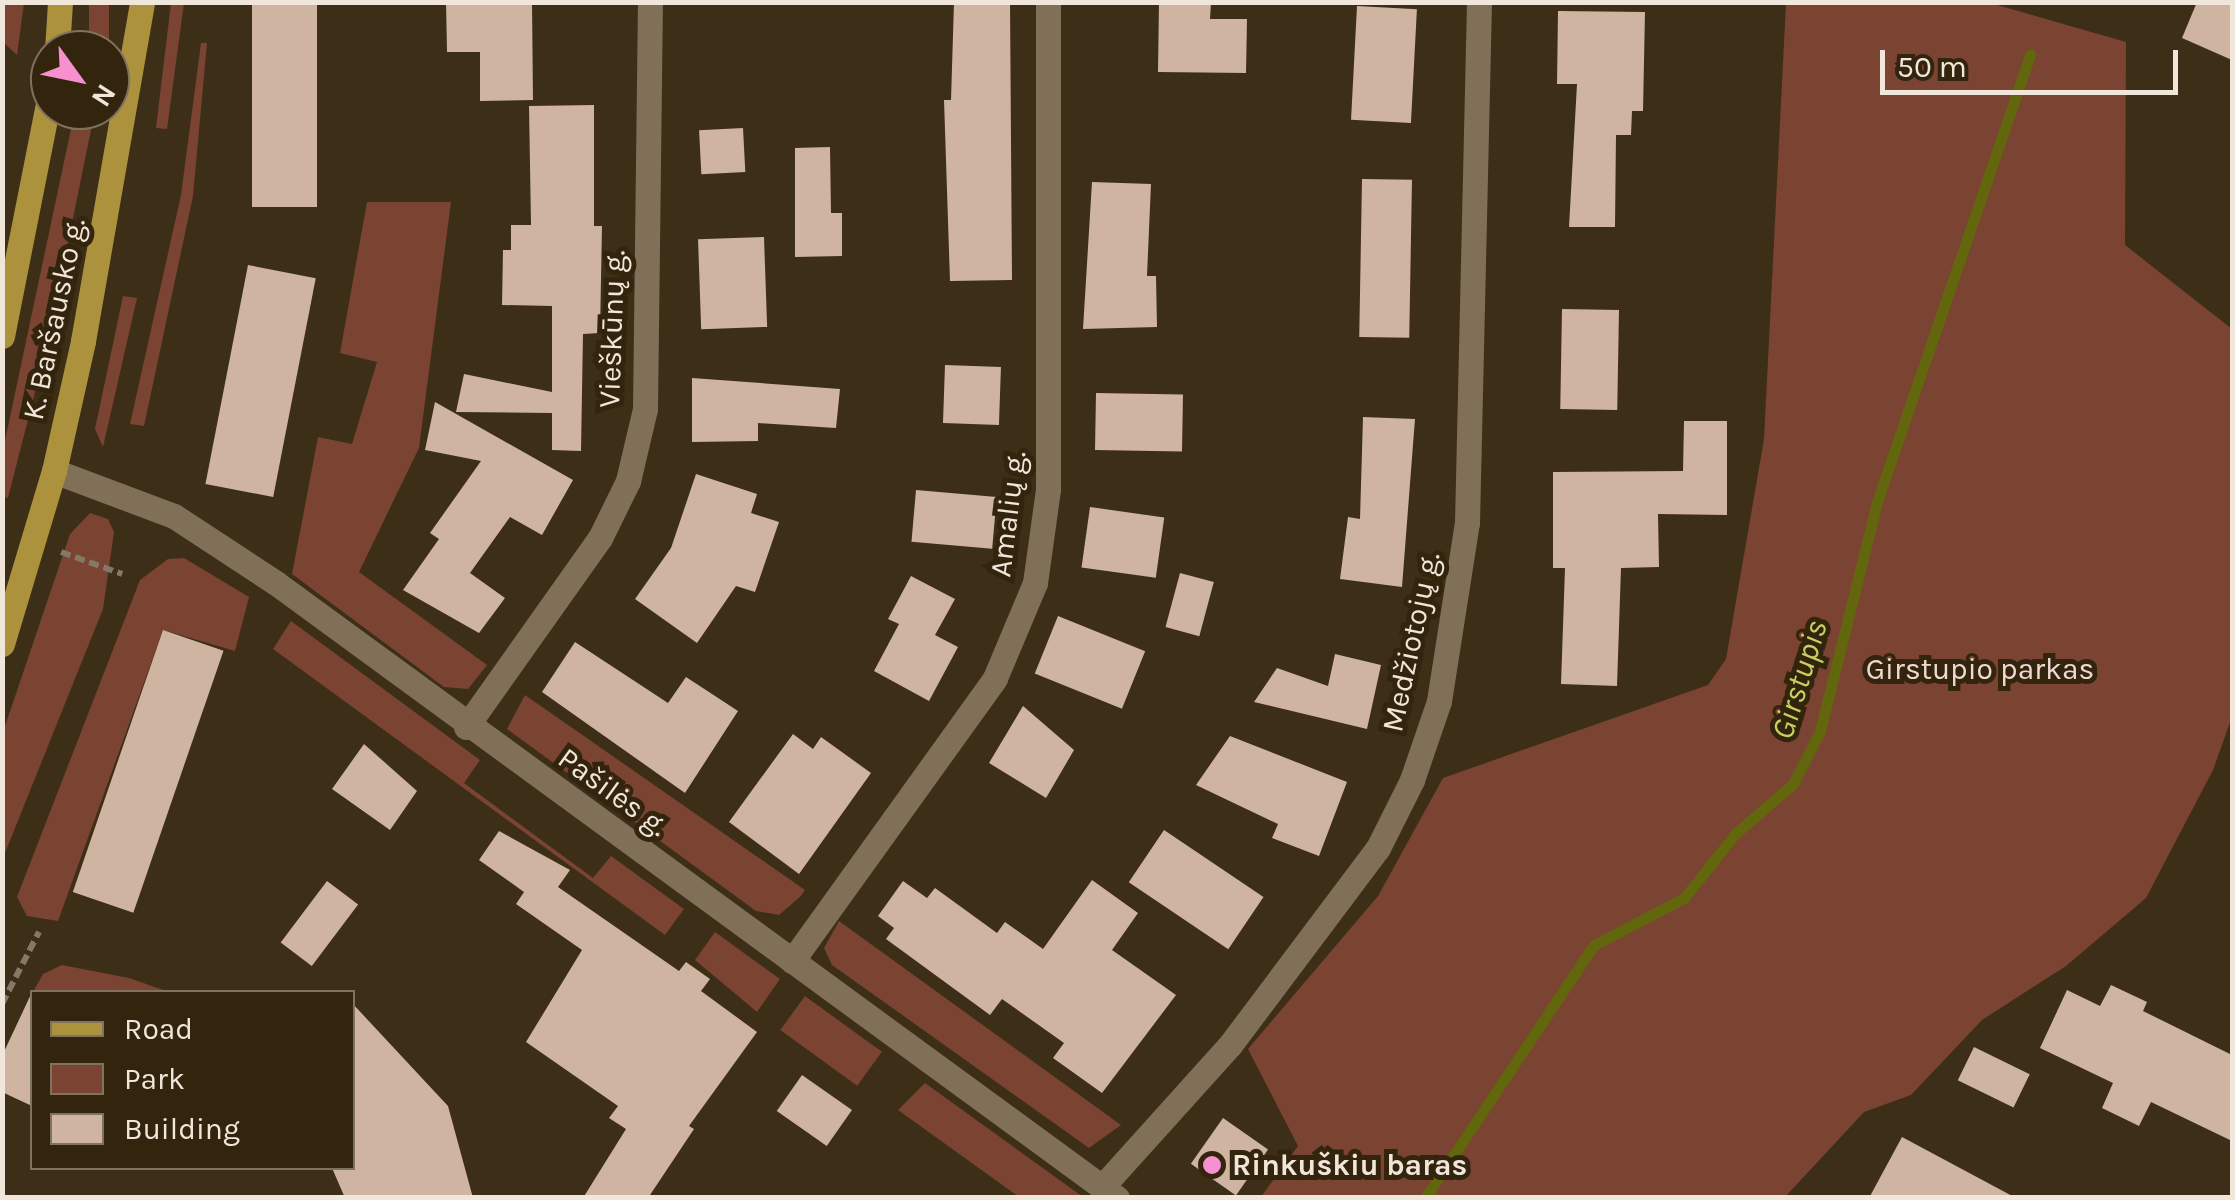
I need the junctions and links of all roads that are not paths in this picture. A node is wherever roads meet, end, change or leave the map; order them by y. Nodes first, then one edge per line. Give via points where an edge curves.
1 (60, 2) edge
2 (142, 2) edge
3 (650, 2) edge
4 (1048, 2) edge
5 (1480, 2) edge
6 (58, 30) edge
7 (43, 130) edge
8 (2, 336) edge
9 (54, 470) junction
10 (2, 644) edge
11 (466, 726) junction
12 (792, 961) junction
13 (1110, 1192) edge

1 - 6 main road
2 - 9 main road, K. Baršausko g. via 116,183
3 - 11 street, Vieškūnų g. via 645,409 628,481 600,538
4 - 12 street, Amalių g. via 1049,469 1035,582 995,678
5 - 13 street, Medžiotojų g. via 1467,524 1438,701 1412,780 1378,848 1252,1019
7 - 8 main road, K. Baršausko g.
9 - 10 main road, K. Baršausko g.
9 - 11 street, Pašilės g. via 174,516
11 - 12 street, Pašilės g.
12 - 13 street, Pašilės g.

